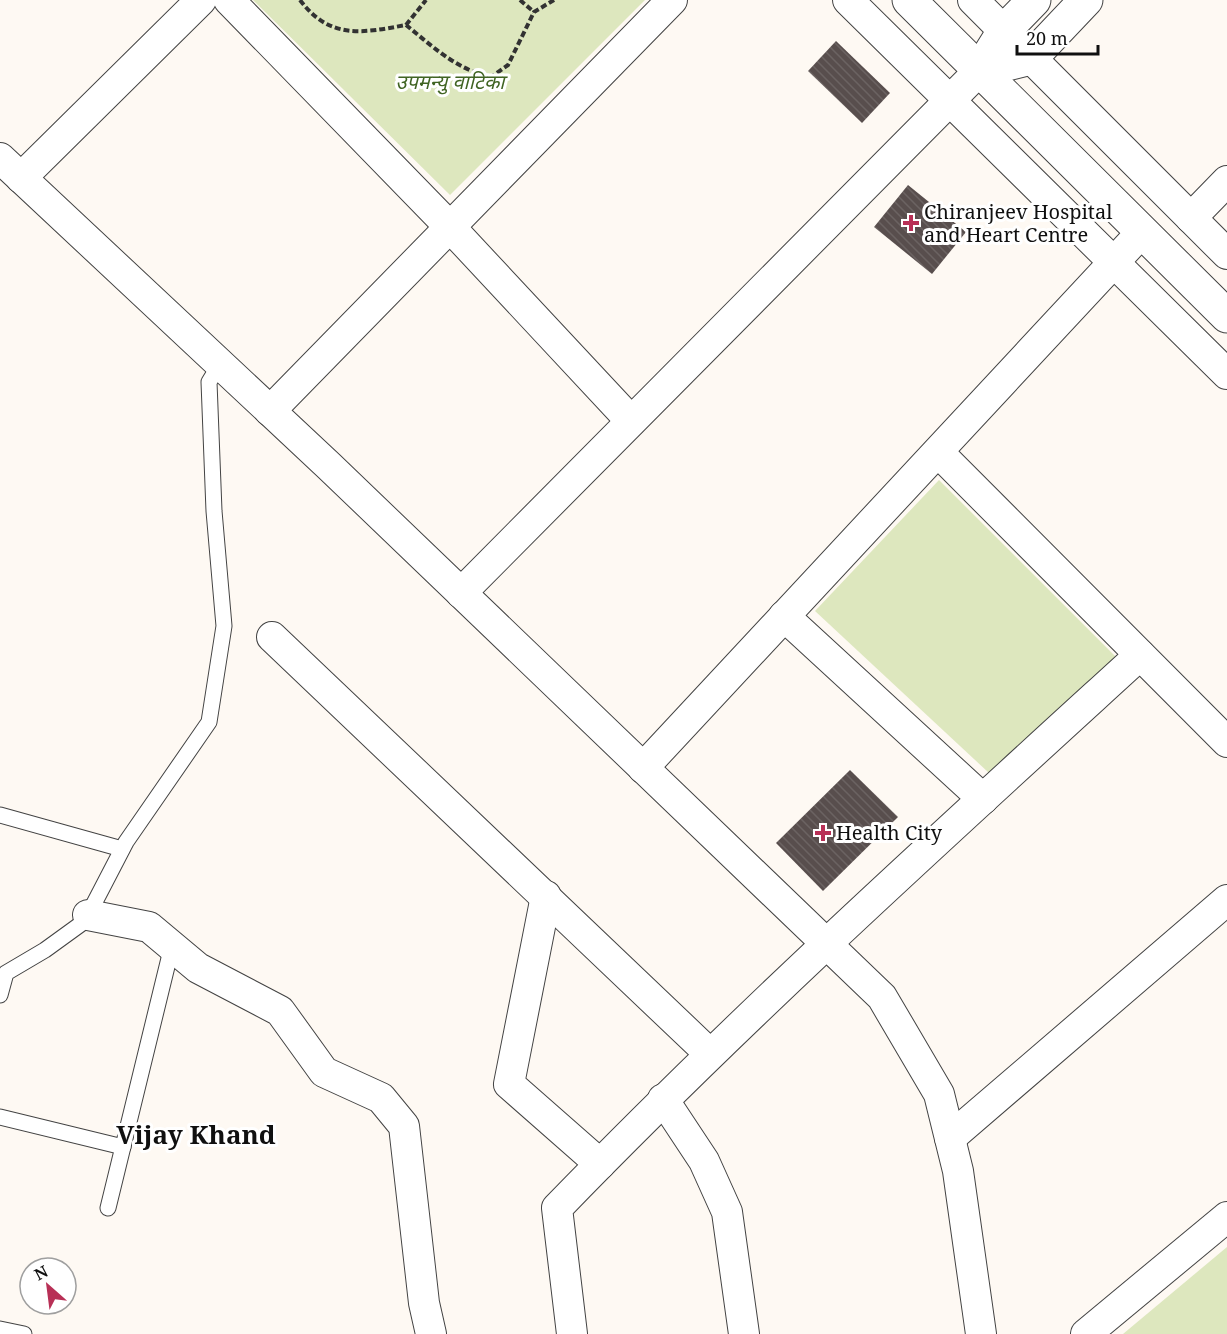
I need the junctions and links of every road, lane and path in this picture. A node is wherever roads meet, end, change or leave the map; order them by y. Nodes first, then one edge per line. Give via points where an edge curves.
1 (201, 0) edge
2 (230, 0) edge
3 (300, 0) edge
4 (426, 0) edge
5 (520, 0) edge
6 (554, 0) edge
7 (672, 0) edge
8 (848, 0) edge
9 (909, 0) edge
10 (973, 0) edge
11 (1034, 0) edge
12 (1086, 0) edge
13 (534, 12) junction
14 (406, 25) junction
15 (1004, 32) junction
16 (1031, 58) junction
17 (979, 71) junction
18 (950, 100) junction
19 (10, 168) edge
20 (1227, 181) edge
21 (1191, 218) junction
22 (450, 227) junction
23 (1142, 232) junction
24 (1227, 254) edge
25 (1114, 262) junction
26 (1227, 316) edge
27 (220, 364) junction
28 (1227, 375) edge
29 (270, 411) junction
30 (631, 421) junction
31 (938, 452) junction
32 (461, 593) junction
33 (784, 616) junction
34 (272, 637) dead end
35 (1140, 655) junction
36 (1227, 742) edge
37 (643, 768) junction
38 (983, 799) junction
39 (0, 814) edge
40 (122, 849) junction
41 (546, 896) junction
42 (1227, 900) edge
43 (88, 915) junction
44 (826, 943) junction
45 (172, 946) junction
46 (2, 978) edge
47 (0, 995) edge
48 (711, 1054) junction
49 (663, 1099) junction
50 (0, 1117) edge
51 (950, 1138) junction
52 (123, 1147) junction
53 (600, 1164) junction
54 (108, 1208) dead end
55 (1227, 1217) edge
56 (0, 1329) edge
57 (24, 1334) edge
58 (431, 1334) edge
59 (572, 1334) edge
60 (744, 1334) edge
61 (981, 1334) edge
62 (1086, 1334) edge

1 - 19 street
2 - 22 street
3 - 14 path via 325,25 345,32
4 - 14 path
5 - 13 path
6 - 13 path
7 - 22 street
8 - 18 street
9 - 17 street
10 - 15 street
11 - 15 street
12 - 16 street
13 - 14 path via 508,64 491,77 475,74 447,58
15 - 16 street
15 - 17 street
16 - 17 street
16 - 21 street
17 - 18 street
17 - 23 street
18 - 25 street
18 - 30 street
19 - 27 street
20 - 21 street
21 - 24 street
22 - 29 street
22 - 30 street
23 - 25 street
23 - 26 street
25 - 28 street
25 - 31 street
27 - 29 street
27 - 40 lane via 209,382 224,626 209,722
29 - 32 street
30 - 32 street
31 - 33 street
31 - 35 street
32 - 37 street
33 - 37 street
33 - 38 street
34 - 41 street
35 - 36 street
35 - 38 street
37 - 44 street
38 - 44 street
39 - 40 lane
40 - 43 lane
41 - 48 street
41 - 53 street via 509,1084
42 - 51 street
43 - 45 street via 149,927
43 - 46 lane via 61,939
44 - 48 street
44 - 51 street via 882,997 939,1094
45 - 52 lane
45 - 58 street via 198,968 280,1011 324,1072 381,1098 404,1126
46 - 47 lane
48 - 49 street
49 - 53 street
49 - 60 street via 704,1161 727,1212
50 - 52 lane
51 - 61 street
52 - 54 lane
53 - 59 street via 557,1208
55 - 62 street
56 - 57 lane

